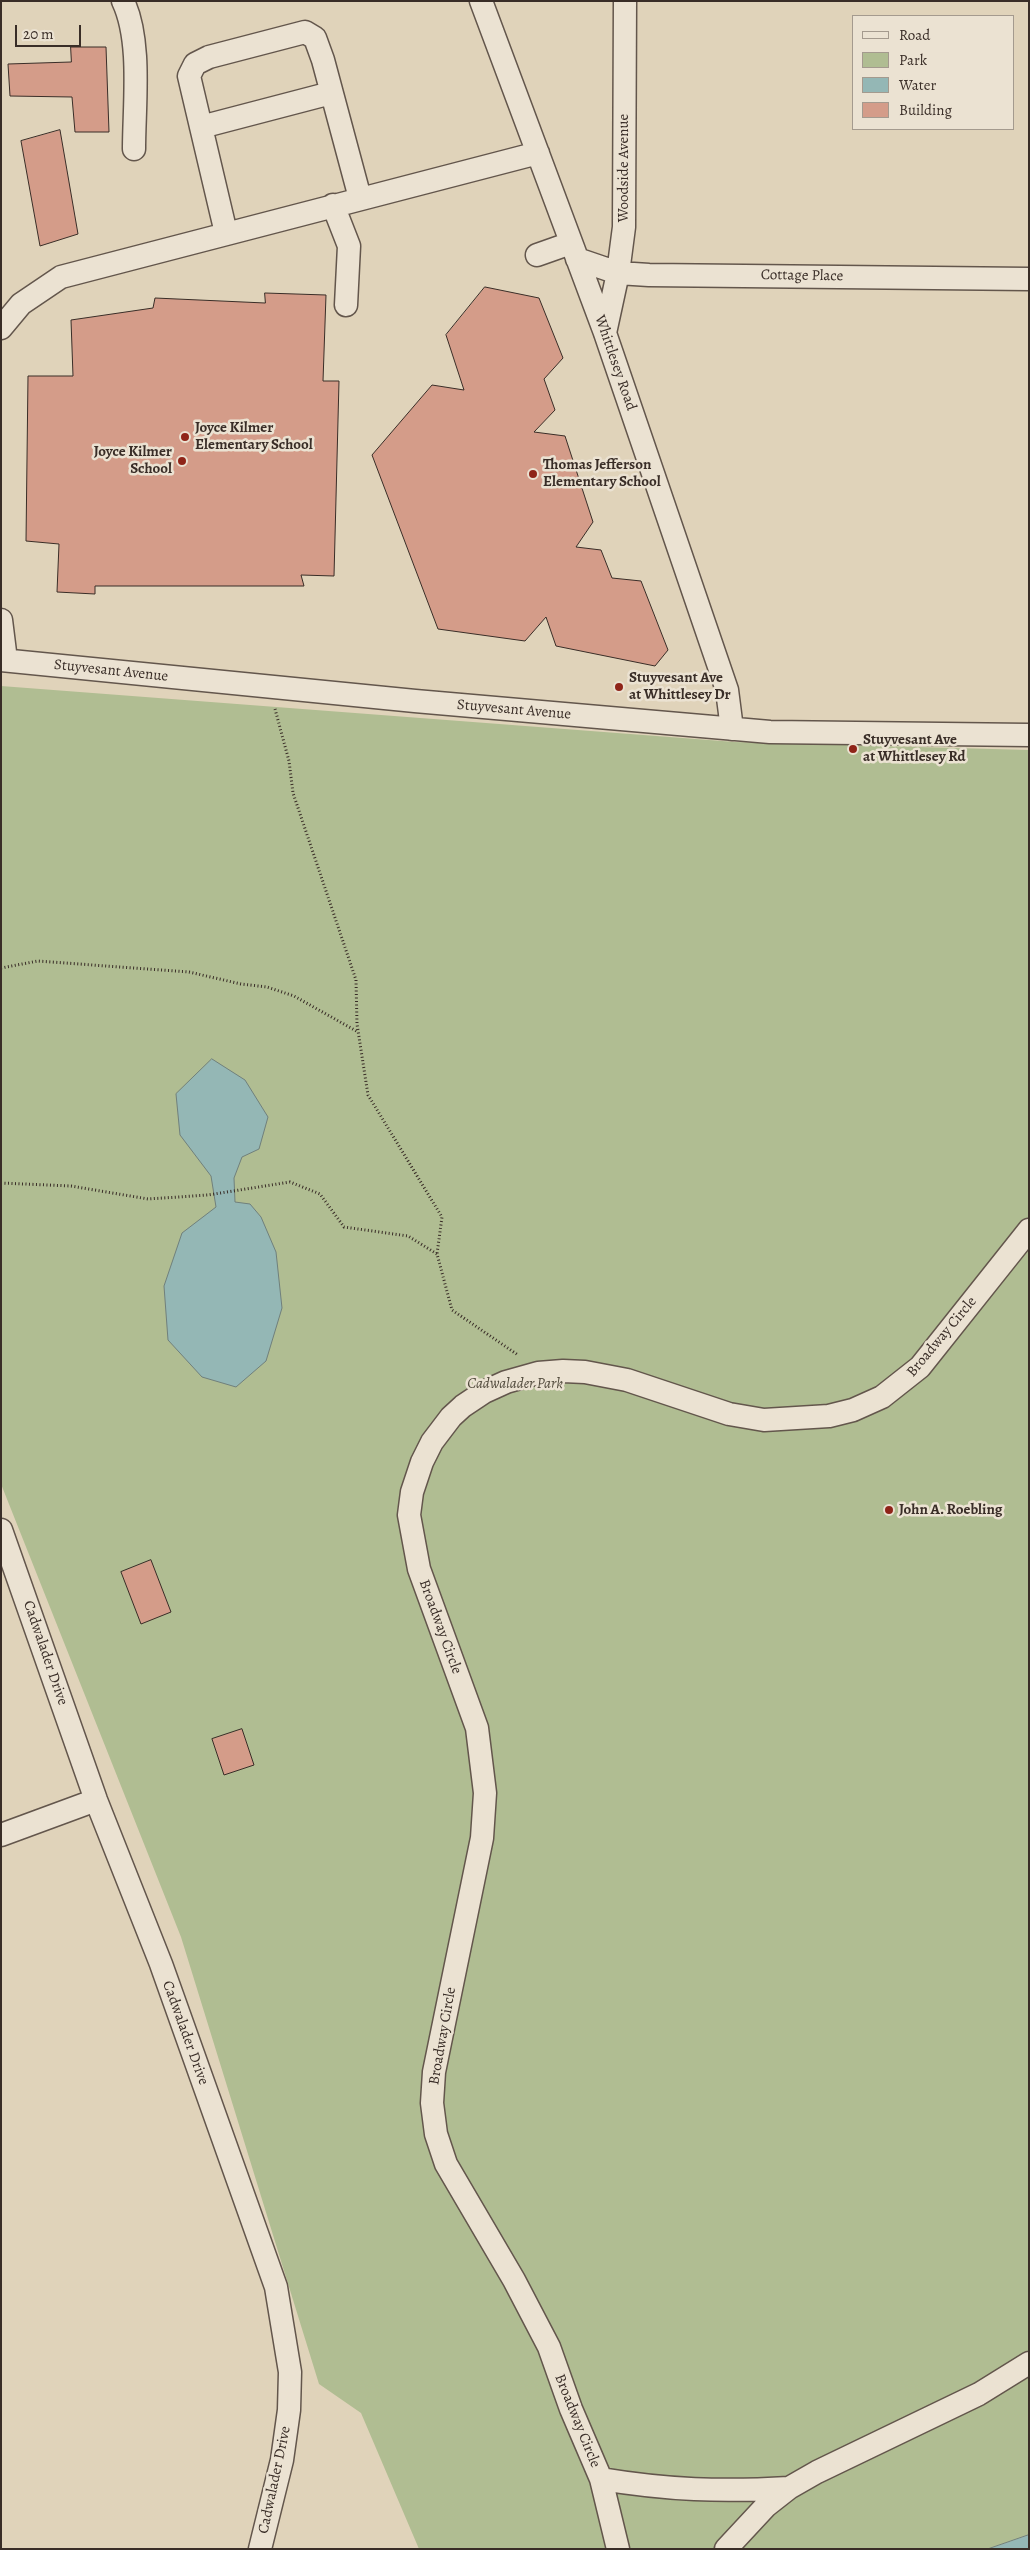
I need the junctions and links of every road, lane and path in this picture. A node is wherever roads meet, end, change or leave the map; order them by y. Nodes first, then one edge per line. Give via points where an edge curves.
1 (123, 1) edge
2 (481, 1) edge
3 (625, 1) edge
4 (331, 93) junction
5 (201, 127) junction
6 (134, 149) dead end
7 (538, 153) junction
8 (360, 198) junction
9 (332, 205) junction
10 (226, 233) junction
11 (574, 251) junction
12 (537, 255) dead end
13 (618, 273) junction
14 (1029, 278) edge
15 (346, 305) dead end
16 (1, 328) edge
17 (605, 333) junction
18 (1, 620) edge
19 (4, 660) edge
20 (275, 707) dead end
21 (732, 729) junction
22 (1029, 735) edge
23 (1, 968) edge
24 (358, 1032) junction
25 (1, 1183) edge
26 (1029, 1230) edge
27 (437, 1254) junction
28 (550, 1372) junction
29 (1, 1530) edge
30 (96, 1800) junction
31 (1, 1834) edge
32 (1029, 2363) edge
33 (600, 2479) junction
34 (790, 2488) junction
35 (260, 2549) edge
36 (618, 2549) edge
37 (726, 2549) edge

1 - 6 street via 129,14 133,43
2 - 7 street, Whittlesey Road
3 - 13 street, Woodside Avenue via 624,227
4 - 5 street
4 - 5 street via 315,38 304,32 209,57 195,64 189,76
4 - 8 street
5 - 10 street
7 - 8 street
7 - 11 street, Whittlesey Road
8 - 9 street
9 - 10 street
9 - 15 street via 349,246
10 - 16 street via 61,277 21,304
11 - 12 street
11 - 13 street, Cottage Place
11 - 17 street, Whittlesey Road
13 - 14 street, Cottage Place
13 - 17 street, Woodside Avenue
17 - 21 street, Whittlesey Road via 727,690
18 - 19 street
19 - 21 street, Stuyvesant Avenue
20 - 24 path via 294,793 356,980
21 - 22 street, Stuyvesant Avenue
23 - 24 path via 38,961 189,972 267,987 294,996
24 - 27 path via 368,1095 442,1217
25 - 27 path via 72,1186 148,1199 208,1196 290,1182 320,1194 344,1226 408,1236
26 - 28 street, Broadway Circle via 920,1367 882,1397 852,1410 829,1416 764,1420 728,1414 606,1375
27 - 28 path via 452,1310 523,1359
28 - 33 street, Broadway Circle via 506,1382 463,1406 432,1442 412,1492 409,1515 419,1569 477,1728 485,1794 482,1838 434,2072 432,2104 436,2134 446,2164 549,2347
29 - 30 street, Cadwalader Drive
30 - 31 street
30 - 35 street, Cadwalader Drive via 161,1964 276,2287 290,2372 289,2410 282,2460
32 - 34 street, Broadway Circle via 979,2394
33 - 34 street, Broadway Circle via 665,2489
33 - 36 street, Broadway Circle
34 - 37 street, Broadway Circle via 766,2506

